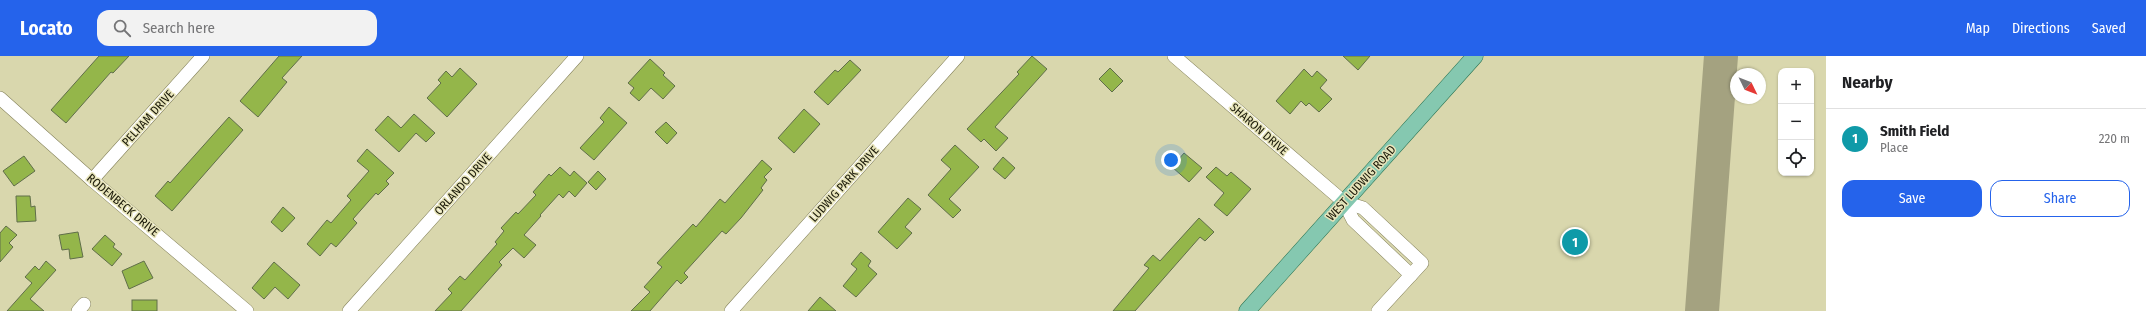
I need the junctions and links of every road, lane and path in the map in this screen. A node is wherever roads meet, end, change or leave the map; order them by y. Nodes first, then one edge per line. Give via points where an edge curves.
1 (203, 56) edge
2 (577, 56) edge
3 (958, 56) edge
4 (1174, 56) edge
5 (1475, 56) edge
6 (0, 98) edge
7 (92, 180) junction
8 (1344, 202) junction
9 (1411, 275) junction
10 (247, 311) edge
11 (350, 311) edge
12 (731, 311) edge
13 (1247, 311) edge
14 (1378, 311) edge

1 - 7 street, PELHAM DRIVE
2 - 11 street, ORLANDO DRIVE
3 - 12 street, LUDWIG PARK DRIVE
4 - 8 street, SHARON DRIVE
5 - 8 main road, WEST LUDWIG ROAD
6 - 7 street, RODENBECK DRIVE
7 - 10 street, RODENBECK DRIVE
8 - 9 street via 1353,220
8 - 9 street via 1363,208 1422,263
8 - 13 main road, WEST LUDWIG ROAD
9 - 14 street

